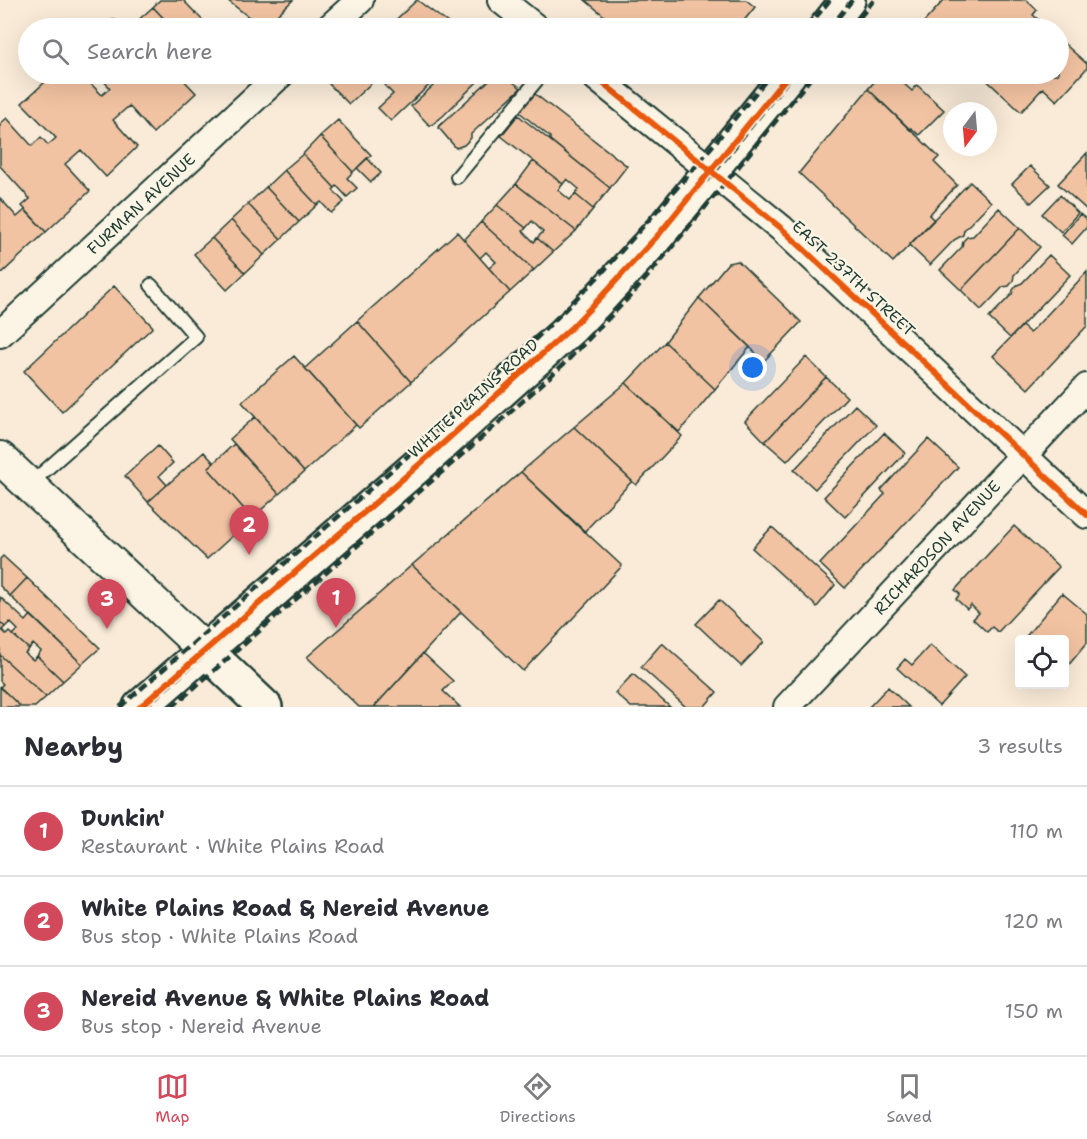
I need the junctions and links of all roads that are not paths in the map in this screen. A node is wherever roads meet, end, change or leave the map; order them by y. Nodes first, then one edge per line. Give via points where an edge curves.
1 (360, 0) edge
2 (501, 0) edge
3 (848, 0) edge
4 (340, 18) edge
5 (524, 18) edge
6 (834, 18) edge
7 (270, 84) edge
8 (534, 84) edge
9 (604, 84) edge
10 (781, 84) edge
11 (712, 170) junction
12 (457, 177) dead end
13 (151, 285) dead end
14 (0, 334) edge
15 (1087, 387) edge
16 (1023, 455) junction
17 (0, 458) edge
18 (29, 485) junction
19 (1087, 515) edge
20 (206, 650) junction
21 (140, 707) edge
22 (265, 707) edge
23 (787, 707) edge

1 - 4 street
2 - 5 street
3 - 6 main road
7 - 14 street, FURMAN AVENUE
8 - 12 lane
9 - 11 street, EAST 237TH STREET
10 - 11 main road, WHITE PLAINS ROAD
11 - 16 street, EAST 237TH STREET via 805,250
11 - 20 main road, WHITE PLAINS ROAD via 602,297 538,358
13 - 18 lane via 196,337
15 - 16 street, RICHARDSON AVENUE
16 - 19 street, EAST 237TH STREET
16 - 23 street, RICHARDSON AVENUE
17 - 18 street
18 - 20 street
20 - 21 main road, WHITE PLAINS ROAD
20 - 22 main road

